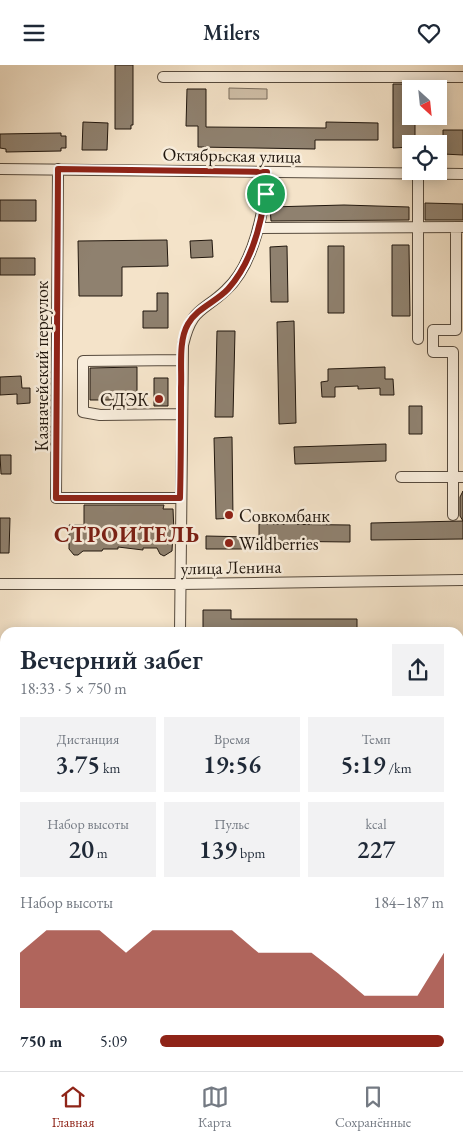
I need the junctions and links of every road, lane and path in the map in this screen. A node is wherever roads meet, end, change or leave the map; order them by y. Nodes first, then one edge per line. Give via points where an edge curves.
1 (163, 77) dead end
2 (463, 77) edge
3 (0, 169) edge
4 (58, 169) junction
5 (267, 172) junction
6 (402, 174) edge
7 (447, 174) edge
8 (463, 174) edge
9 (418, 180) edge
10 (460, 227) edge
11 (258, 228) junction
12 (418, 228) junction
13 (418, 339) dead end
14 (182, 360) junction
15 (181, 414) junction
16 (401, 477) dead end
17 (458, 477) edge
18 (180, 498) junction
19 (453, 515) dead end
20 (463, 581) edge
21 (0, 583) edge
22 (180, 584) junction
23 (180, 627) edge

1 - 2 street
3 - 4 street, Октябрьская улица
4 - 5 street, Октябрьская улица
4 - 18 street, Казначейский переулок via 56,498
5 - 6 street, Октябрьская улица
5 - 11 street via 266,194
7 - 8 street, Октябрьская улица
9 - 12 street
10 - 12 street
10 - 17 street via 456,330 433,330 433,352 453,352
11 - 12 street
11 - 14 street via 240,273 188,325
12 - 13 street
14 - 15 street
14 - 15 street via 83,361 83,412 100,415
15 - 18 street
16 - 17 street
17 - 19 street
18 - 22 street
20 - 22 street, улица Ленина
21 - 22 street, улица Ленина
22 - 23 street

